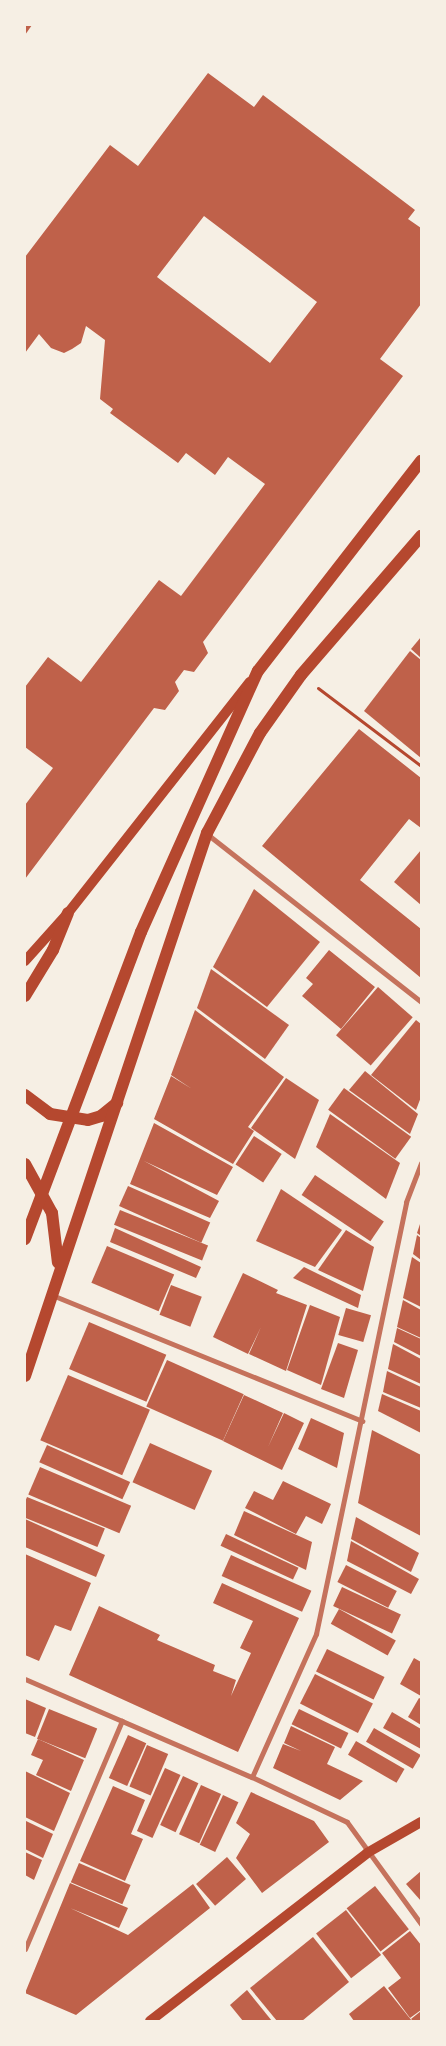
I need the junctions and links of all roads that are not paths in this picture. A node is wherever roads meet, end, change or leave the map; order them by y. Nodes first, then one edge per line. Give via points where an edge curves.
1 (421, 461) edge
2 (421, 536) edge
3 (258, 671) junction
4 (207, 833) junction
5 (68, 913) junction
6 (25, 961) edge
7 (25, 996) edge
8 (421, 1002) edge
9 (25, 1095) edge
10 (118, 1103) junction
11 (68, 1118) junction
12 (421, 1163) edge
13 (25, 1164) edge
14 (42, 1190) junction
15 (25, 1239) edge
16 (58, 1272) junction
17 (51, 1295) junction
18 (25, 1376) edge
19 (362, 1421) junction
20 (25, 1678) edge
21 (122, 1721) junction
22 (252, 1777) junction
23 (421, 1822) edge
24 (367, 1853) junction
25 (421, 1924) edge
26 (25, 1949) edge
27 (150, 2021) edge

1 - 3 main road
2 - 4 main road via 300,674 260,733
3 - 5 main road
3 - 11 main road via 140,932
4 - 8 street
4 - 10 main road
5 - 6 main road
5 - 7 main road via 53,950
9 - 11 main road via 50,1114
10 - 11 main road via 101,1116 88,1120
10 - 16 main road
11 - 14 main road
12 - 19 street via 406,1202
13 - 14 main road
14 - 15 main road
14 - 16 main road via 52,1213 58,1243
16 - 17 main road
17 - 18 main road
17 - 19 street
19 - 22 street via 316,1634
20 - 21 street
21 - 22 street
21 - 26 street
22 - 24 street via 347,1822
23 - 24 main road
24 - 25 street
24 - 27 main road

